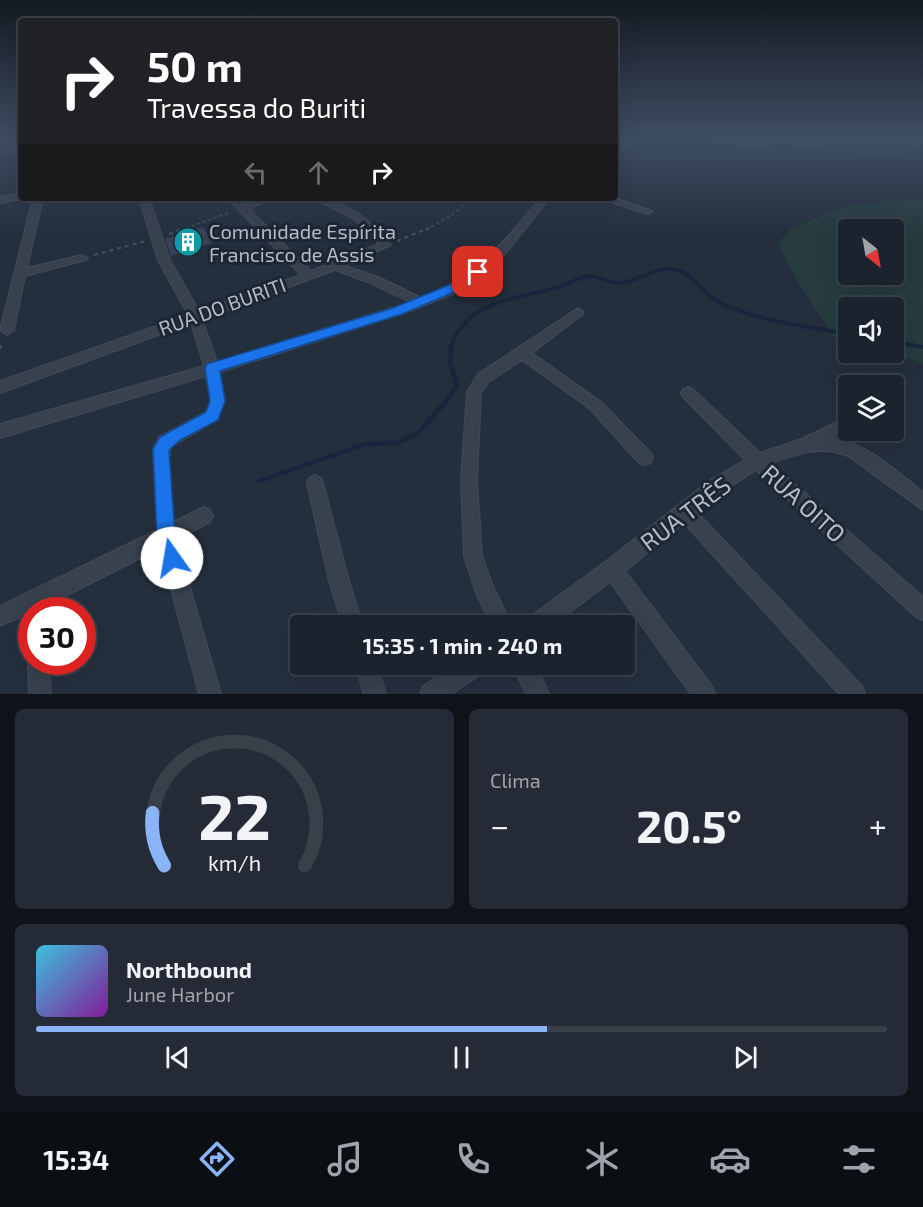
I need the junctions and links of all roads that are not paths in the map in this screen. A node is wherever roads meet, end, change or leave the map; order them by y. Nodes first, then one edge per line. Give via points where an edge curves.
1 (18, 197) edge
2 (0, 200) edge
3 (37, 201) edge
4 (145, 201) edge
5 (235, 201) edge
6 (260, 201) edge
7 (324, 201) edge
8 (543, 201) edge
9 (613, 201) edge
10 (242, 208) junction
11 (648, 211) dead end
12 (82, 258) road end
13 (335, 266) junction
14 (20, 274) junction
15 (309, 276) junction
16 (420, 302) junction
17 (578, 312) dead end
18 (195, 316) junction
19 (7, 330) dead end
20 (522, 354) junction
21 (212, 368) junction
22 (0, 387) edge
23 (688, 393) dead end
24 (838, 428) edge
25 (0, 431) edge
26 (807, 444) junction
27 (645, 458) dead end
28 (757, 460) junction
29 (315, 483) dead end
30 (923, 502) edge
31 (685, 512) junction
32 (204, 516) dead end
33 (166, 536) junction
34 (612, 569) junction
35 (52, 597) edge
36 (923, 610) edge
37 (18, 611) edge
38 (350, 615) edge
39 (497, 615) edge
40 (549, 615) edge
41 (0, 616) edge
42 (39, 675) edge
43 (369, 675) edge
44 (460, 675) edge
45 (528, 675) edge
46 (40, 694) edge
47 (210, 694) edge
48 (375, 694) edge
49 (431, 694) edge
50 (538, 694) edge
51 (704, 694) edge
52 (854, 694) edge

1 - 2 street
3 - 14 street
4 - 18 street via 169,271
5 - 10 street
6 - 10 street
7 - 13 street, RUA DO BURITI via 358,218 386,245
8 - 16 street via 513,238 478,272
9 - 11 street
10 - 15 street
12 - 14 street
13 - 15 street, RUA DO BURITI
13 - 16 street
14 - 19 street
15 - 18 street, RUA DO BURITI
16 - 21 street
17 - 20 street
18 - 21 street
18 - 22 street, RUA DO BURITI
20 - 27 street via 595,405
20 - 39 street via 483,378 474,392 469,480 473,556
21 - 25 street
21 - 33 street via 218,401 212,416 174,435 161,449
23 - 28 street, RUA OITO
24 - 26 street, RUA TRÊS
26 - 28 street, RUA TRÊS
26 - 30 street via 854,451
28 - 31 street, RUA TRÊS
28 - 36 street, RUA OITO
29 - 38 street
31 - 34 street, RUA TRÊS
31 - 52 street
32 - 33 street
33 - 35 street
33 - 47 street
34 - 40 street, RUA TRÊS
34 - 51 street
37 - 41 street
42 - 46 street
43 - 48 street
44 - 49 street
45 - 50 street

